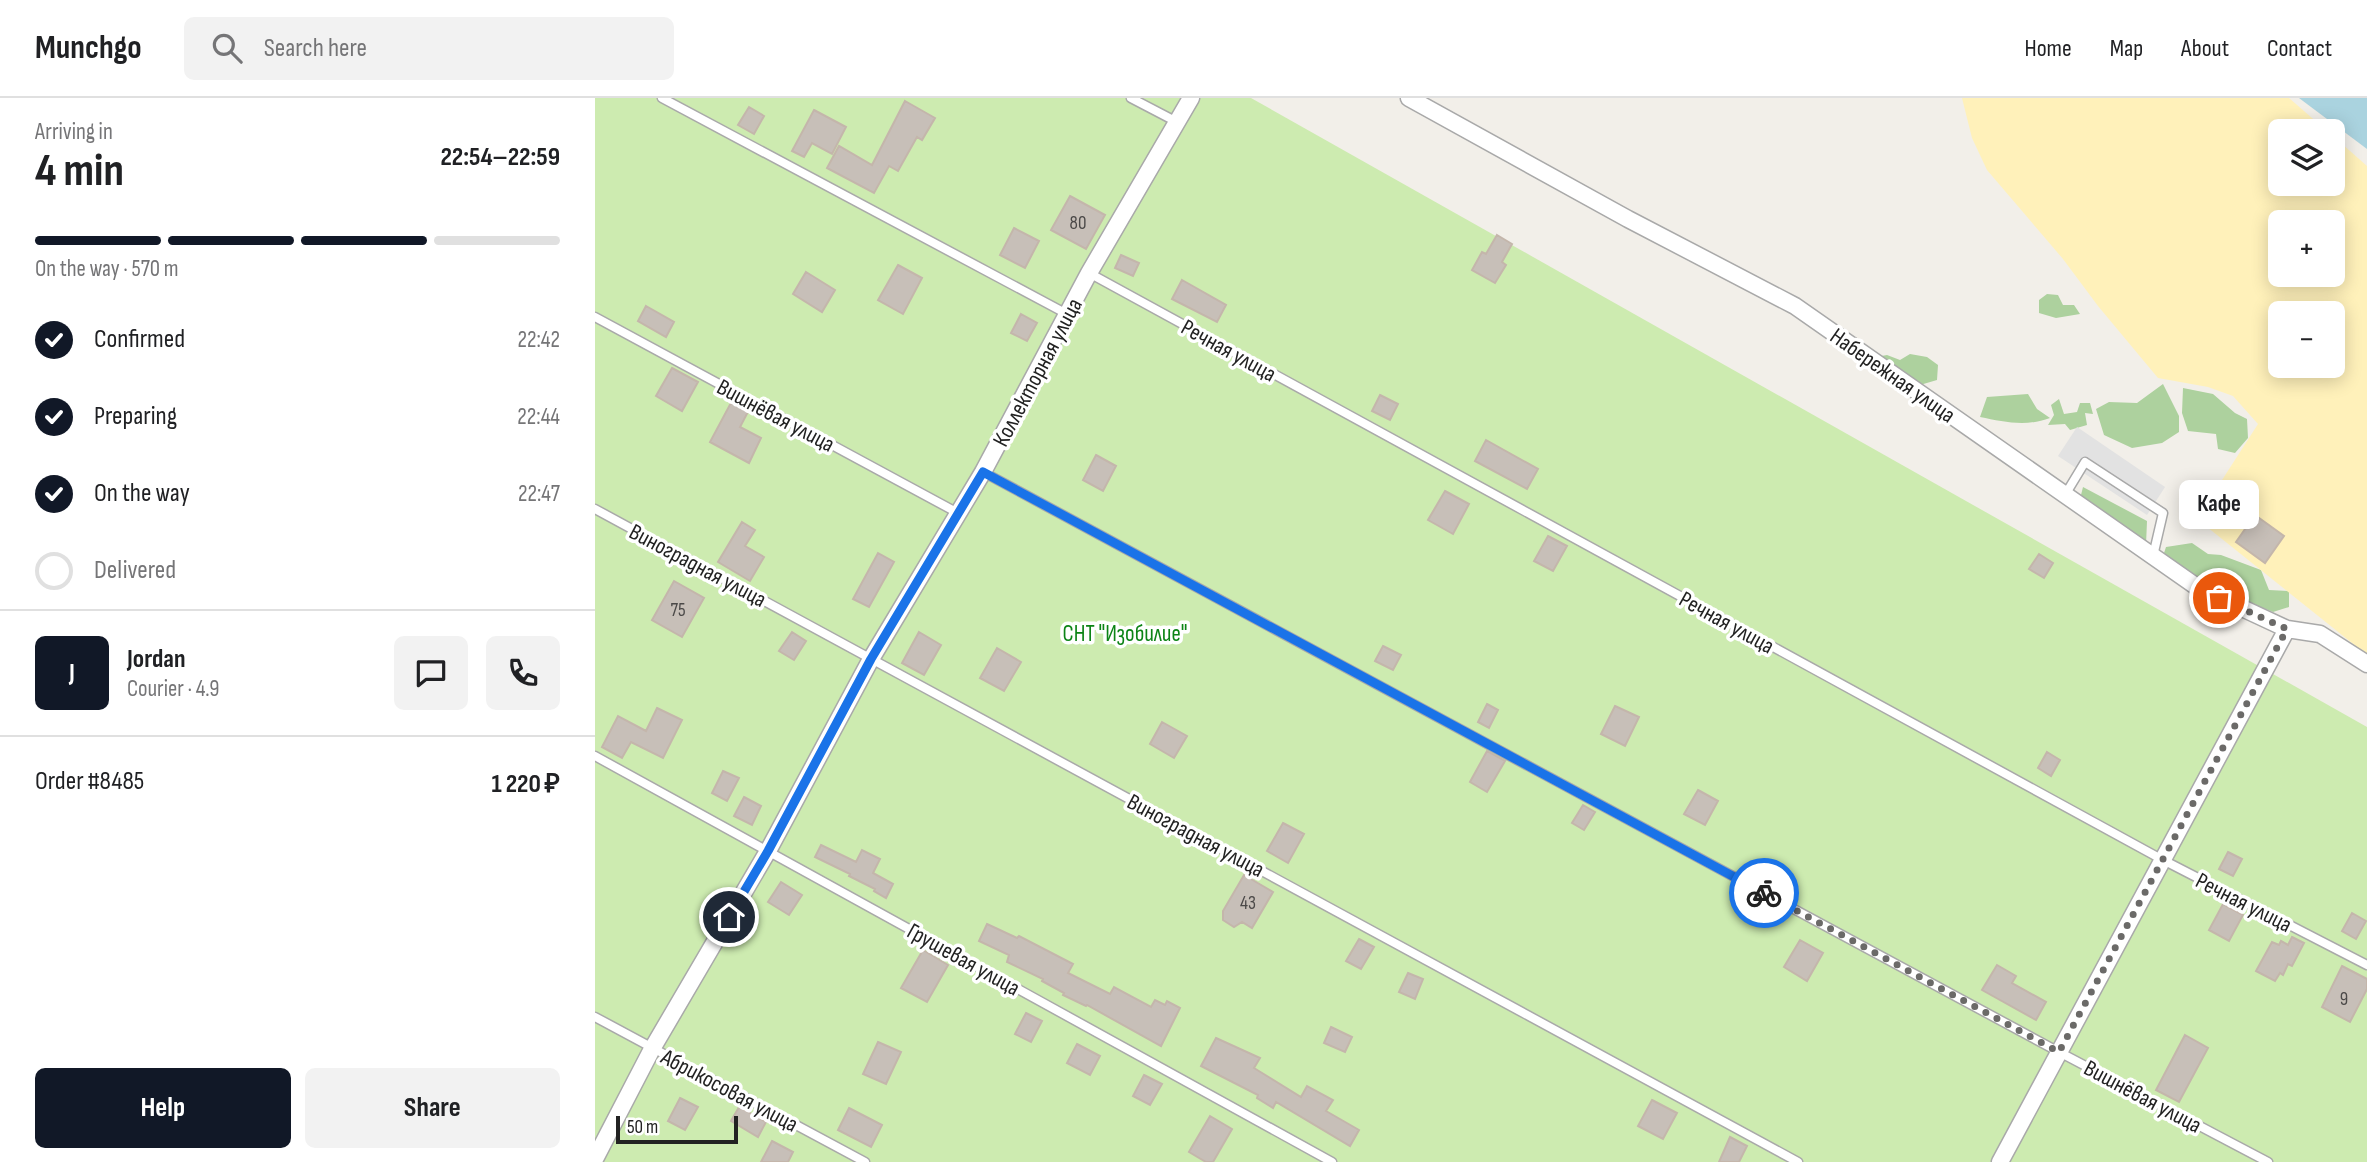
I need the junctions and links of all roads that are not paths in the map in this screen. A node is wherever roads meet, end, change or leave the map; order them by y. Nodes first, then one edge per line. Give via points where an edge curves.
1 (662, 98) edge
2 (1131, 98) edge
3 (1191, 98) edge
4 (1409, 98) edge
5 (1177, 122) junction
6 (1089, 273) junction
7 (1068, 315) junction
8 (595, 317) edge
9 (983, 472) junction
10 (2065, 495) junction
11 (595, 509) edge
12 (958, 513) junction
13 (2153, 557) junction
14 (2287, 629) junction
15 (871, 659) junction
16 (2367, 664) edge
17 (595, 757) edge
18 (768, 851) junction
19 (2162, 860) junction
20 (2367, 965) edge
21 (595, 1017) edge
22 (652, 1049) junction
23 (2059, 1052) junction
24 (595, 1159) edge
25 (865, 1162) edge
26 (1332, 1162) edge
27 (1798, 1162) edge
28 (2000, 1162) edge
29 (2268, 1162) edge

1 - 7 lane
2 - 5 lane
3 - 5 street, Коллекторная улица
4 - 10 street, Набережная улица via 1795,306
5 - 6 street, Коллекторная улица
6 - 7 street, Коллекторная улица
6 - 19 lane, Речная улица
7 - 9 street, Коллекторная улица
8 - 12 lane, Вишнёвая улица
9 - 12 street, Коллекторная улица
9 - 23 lane, Вишнёвая улица
10 - 13 street, Набережная улица
10 - 13 lane via 2085,462 2163,513
11 - 15 lane, Виноградная улица
12 - 15 street, Коллекторная улица
13 - 14 street, Набережная улица via 2197,587
14 - 16 street, Набережная улица via 2320,634
14 - 19 street
15 - 18 street, Коллекторная улица
15 - 27 lane, Виноградная улица
17 - 18 lane, Грушевая улица
18 - 22 street, Коллекторная улица
18 - 26 lane, Грушевая улица
19 - 20 lane, Речная улица
19 - 23 street
21 - 22 lane, Абрикосовая улица
22 - 24 street, Коллекторная улица
22 - 25 lane, Абрикосовая улица
23 - 28 street
23 - 29 lane, Вишнёвая улица

